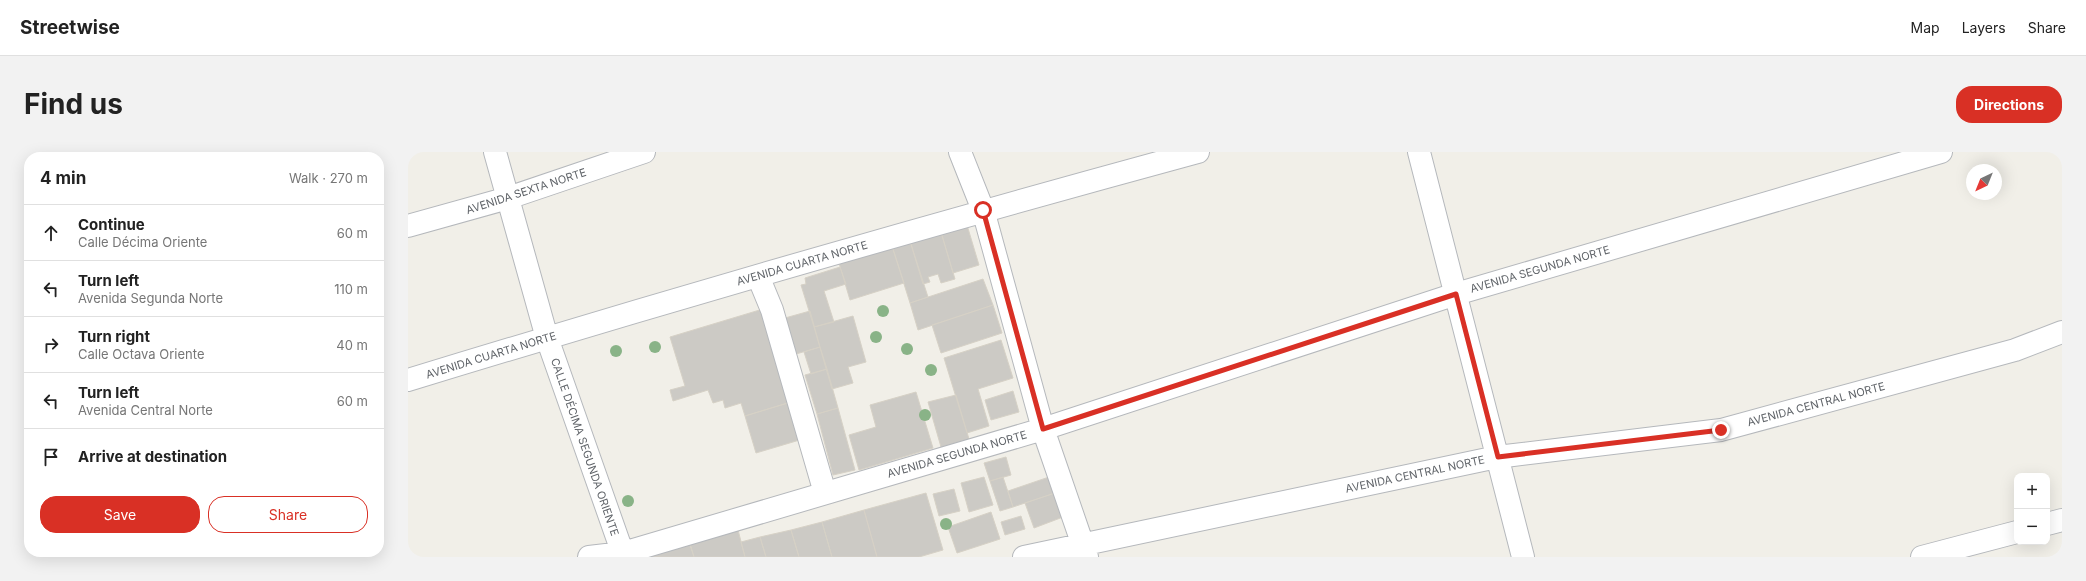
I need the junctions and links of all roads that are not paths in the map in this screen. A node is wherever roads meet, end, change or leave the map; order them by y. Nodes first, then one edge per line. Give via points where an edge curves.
1 (495, 152) edge
2 (644, 152) edge
3 (960, 152) edge
4 (1198, 152) edge
5 (1419, 152) edge
6 (1941, 152) edge
7 (508, 198) junction
8 (983, 210) junction
9 (408, 226) edge
10 (758, 276) junction
11 (1456, 294) junction
12 (2062, 332) edge
13 (547, 338) junction
14 (408, 380) edge
15 (1043, 429) junction
16 (1498, 457) junction
17 (825, 493) junction
18 (2062, 520) edge
19 (2050, 523) edge
20 (2014, 533) edge
21 (1085, 550) edge
22 (623, 555) edge
23 (590, 557) edge
24 (1024, 557) edge
25 (1523, 557) edge
26 (1922, 557) edge

1 - 7 street, CALLE DÉCIMA SEGUNDA ORIENTE
2 - 7 street, AVENIDA SEXTA NORTE
3 - 8 street
4 - 8 street, AVENIDA CUARTA NORTE
5 - 11 street
6 - 11 street, AVENIDA SEGUNDA NORTE
7 - 9 street, AVENIDA SEXTA NORTE
7 - 13 street, CALLE DÉCIMA SEGUNDA ORIENTE
8 - 10 street, AVENIDA CUARTA NORTE
8 - 15 street
10 - 13 street, AVENIDA CUARTA NORTE
10 - 17 street via 772,310
11 - 15 street, AVENIDA SEGUNDA NORTE
11 - 16 street
12 - 16 street, AVENIDA CENTRAL NORTE via 2015,350 1721,430
13 - 14 street, AVENIDA CUARTA NORTE
13 - 22 street, CALLE DÉCIMA SEGUNDA ORIENTE
15 - 17 street, AVENIDA SEGUNDA NORTE
15 - 21 street
16 - 21 street, AVENIDA CENTRAL NORTE
16 - 25 street
17 - 22 street, AVENIDA SEGUNDA NORTE
18 - 19 street
20 - 26 street
21 - 24 street, AVENIDA CENTRAL NORTE
22 - 23 street, AVENIDA SEGUNDA NORTE

